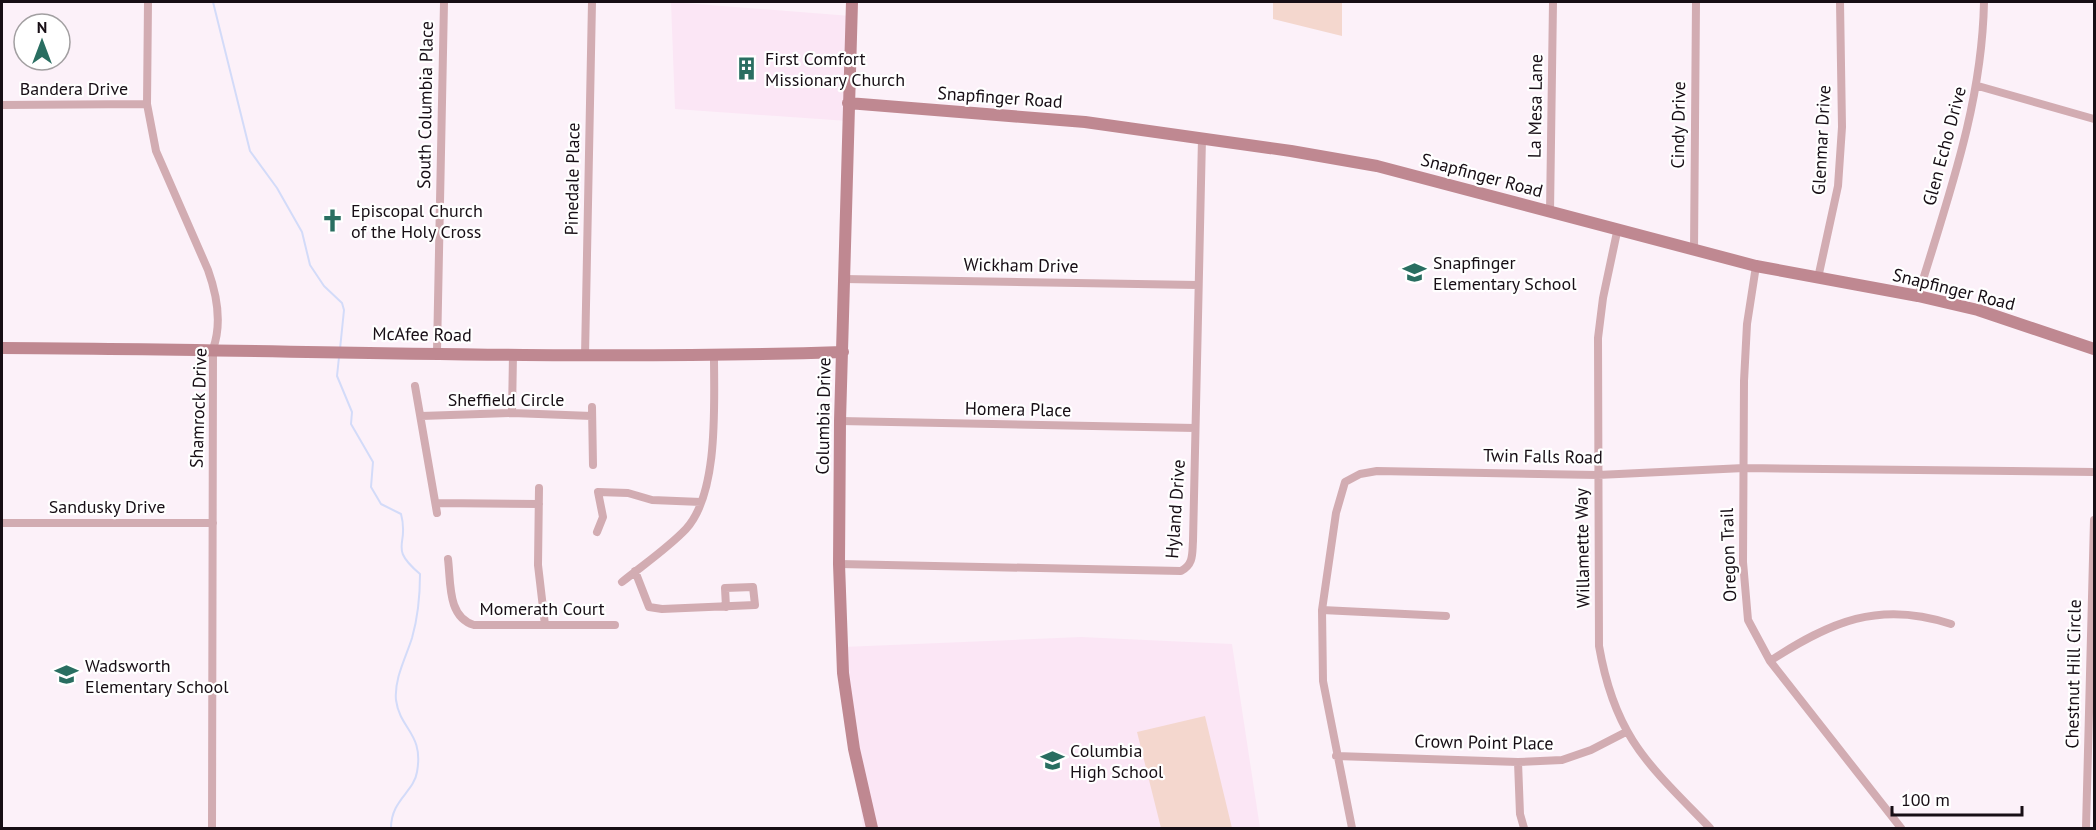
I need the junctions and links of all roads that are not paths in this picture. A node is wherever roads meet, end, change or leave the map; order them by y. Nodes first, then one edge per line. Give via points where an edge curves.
1 (148, 2) edge
2 (444, 2) edge
3 (592, 2) edge
4 (852, 2) edge
5 (1553, 2) edge
6 (1696, 2) edge
7 (1840, 2) edge
8 (1984, 2) edge
9 (1978, 87) junction
10 (848, 103) junction
11 (147, 104) junction
12 (2, 105) edge
13 (2094, 118) edge
14 (1202, 138) junction
15 (1550, 212) junction
16 (1617, 232) junction
17 (1694, 250) junction
18 (1756, 266) junction
19 (1818, 278) junction
20 (844, 279) junction
21 (1198, 285) junction
22 (1918, 296) junction
23 (2, 348) edge
24 (213, 349) junction
25 (2094, 349) edge
26 (437, 352) junction
27 (843, 352) junction
28 (513, 354) junction
29 (585, 356) junction
30 (714, 356) junction
31 (415, 386) dead end
32 (512, 413) junction
33 (421, 416) junction
34 (840, 421) junction
35 (1195, 428) junction
36 (593, 465) dead end
37 (1744, 468) junction
38 (2094, 472) edge
39 (1598, 475) junction
40 (539, 488) dead end
41 (701, 502) junction
42 (436, 503) junction
43 (539, 504) junction
44 (438, 513) dead end
45 (2094, 520) edge
46 (2, 522) edge
47 (213, 523) junction
48 (597, 532) dead end
49 (448, 559) dead end
50 (839, 564) junction
51 (635, 571) junction
52 (622, 582) dead end
53 (726, 607) dead end
54 (1322, 610) junction
55 (1446, 616) dead end
56 (1951, 624) dead end
57 (545, 625) junction
58 (615, 625) dead end
59 (1770, 661) junction
60 (2091, 712) edge
61 (1626, 732) junction
62 (1336, 756) junction
63 (1518, 762) junction
64 (212, 828) edge
65 (872, 828) edge
66 (1352, 828) edge
67 (1524, 828) edge
68 (1710, 828) edge
69 (1901, 828) edge
70 (2086, 828) edge

1 - 11 street, Shamrock Drive
2 - 26 street, South Columbia Place
3 - 29 street, Pinedale Place
4 - 10 street, Columbia Drive
5 - 15 street, La Mesa Lane
6 - 17 street, Cindy Drive
7 - 19 street, Glenmar Drive via 1842,127 1838,186
8 - 9 street, Glen Echo Drive
9 - 13 street
9 - 22 street, Glen Echo Drive
10 - 14 street, Snapfinger Road via 1085,122
10 - 20 street, Columbia Drive
11 - 12 street, Bandera Drive
11 - 24 street, Shamrock Drive via 156,151 215,290 218,335
14 - 15 street, Snapfinger Road via 1377,166
14 - 21 street, Hyland Drive
15 - 16 street, Snapfinger Road
16 - 17 street, Snapfinger Road
16 - 39 street, Willamette Way via 1598,338
17 - 18 street, Snapfinger Road
18 - 19 street, Snapfinger Road
18 - 37 street, Oregon Trail via 1747,324
19 - 22 street, Snapfinger Road
20 - 21 street, Wickham Drive
20 - 27 street, Columbia Drive
21 - 35 street, Hyland Drive
22 - 25 street, Snapfinger Road via 1978,310
23 - 24 street, McAfee Road
24 - 26 street, McAfee Road
24 - 47 street, Shamrock Drive
26 - 28 street, McAfee Road
27 - 30 street, McAfee Road
27 - 34 street, Columbia Drive
28 - 29 street, McAfee Road
28 - 32 street
29 - 30 street, McAfee Road
30 - 41 street via 712,447
31 - 33 street
32 - 33 street, Sheffield Circle
32 - 36 street, Sheffield Circle via 592,411
33 - 42 street
34 - 35 street, Homera Place
34 - 50 street, Columbia Drive
35 - 50 street, Hyland Drive via 1192,561 1181,571
37 - 38 street, Twin Falls Road
37 - 39 street, Twin Falls Road
37 - 59 street, Oregon Trail via 1746,608 1753,633
39 - 54 street, Twin Falls Road via 1442,470 1360,474 1345,482 1338,499
39 - 61 street, Willamette Way via 1599,646 1605,677
40 - 43 street
41 - 48 street via 598,492 603,509
41 - 51 street via 686,529
42 - 43 street
42 - 44 street
43 - 57 street via 538,565
45 - 60 street, Chestnut Hill Circle
46 - 47 street, Sandusky Drive
47 - 64 street, Shamrock Drive
49 - 57 street, Momerath Court via 455,611 464,622
50 - 65 street, Columbia Drive via 843,673 854,749
51 - 52 street
51 - 53 street via 649,607
54 - 55 street
54 - 62 street, Twin Falls Road via 1323,681
56 - 59 street via 1922,614 1866,616 1828,627
57 - 58 street, Momerath Court
59 - 69 street, Oregon Trail
60 - 70 street, Chestnut Hill Circle
61 - 63 street, Crown Point Place via 1562,760
61 - 68 street, Willamette Way via 1644,759
62 - 63 street, Crown Point Place
62 - 66 street, Twin Falls Road
63 - 67 street

